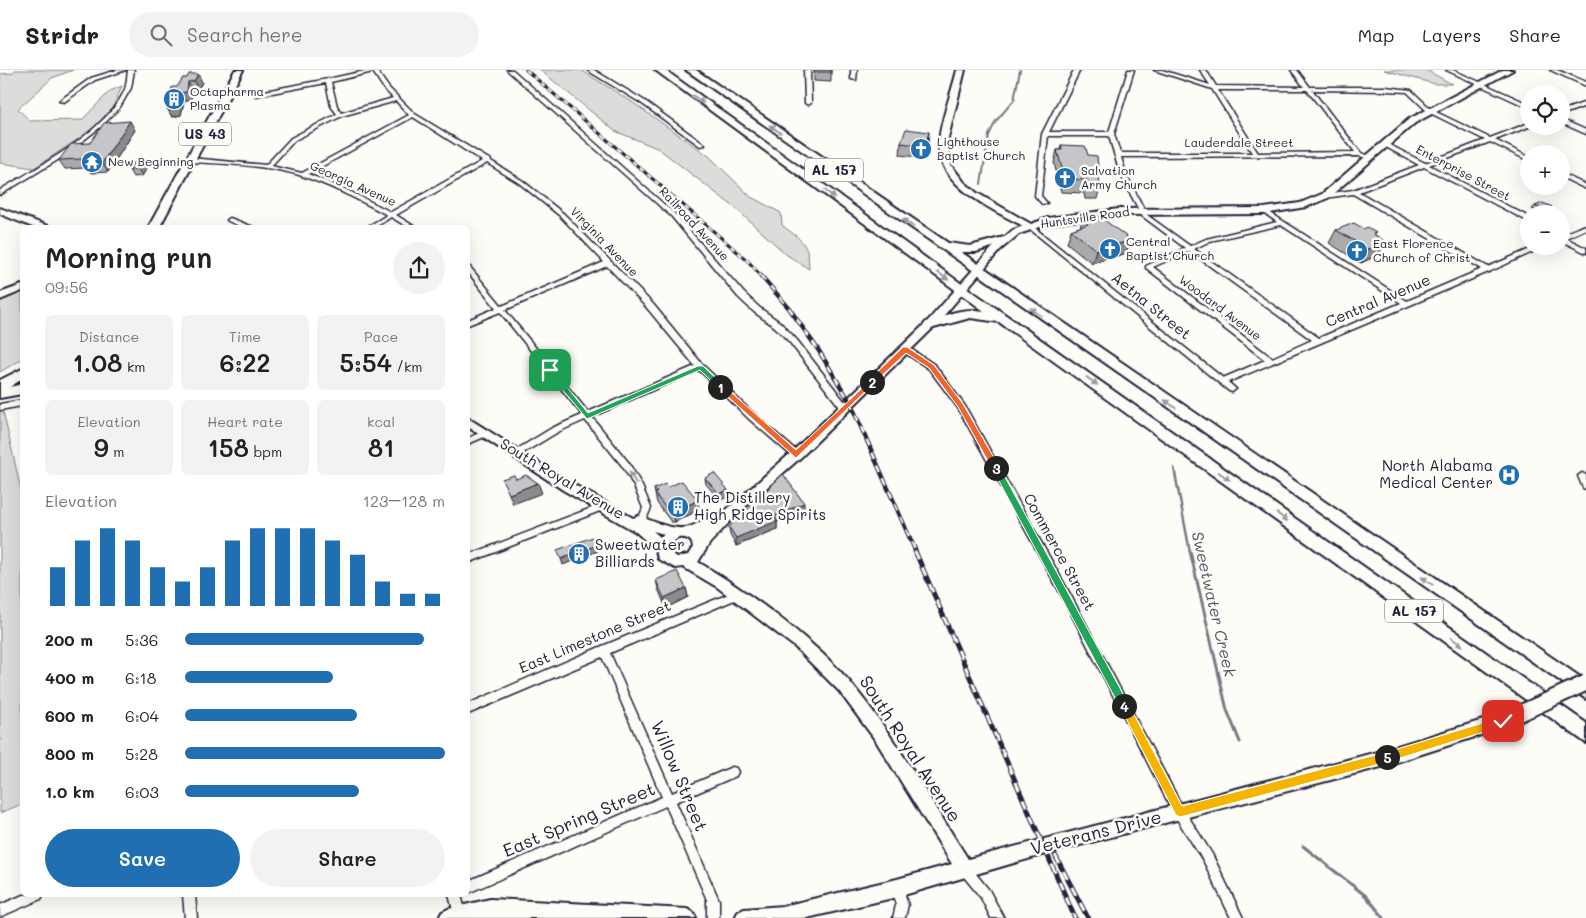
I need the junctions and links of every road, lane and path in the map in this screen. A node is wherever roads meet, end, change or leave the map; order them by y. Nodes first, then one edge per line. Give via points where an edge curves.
1 (123, 70) edge
2 (131, 70) edge
3 (239, 70) edge
4 (375, 70) edge
5 (510, 70) edge
6 (590, 70) edge
7 (659, 70) edge
8 (690, 70) edge
9 (807, 70) edge
10 (854, 70) edge
11 (961, 70) edge
12 (1077, 70) edge
13 (1131, 70) edge
14 (1157, 70) edge
15 (1203, 70) edge
16 (1294, 70) edge
17 (1449, 70) edge
18 (1509, 70) edge
19 (1553, 70) edge
20 (854, 79) dead end
21 (328, 82) junction
22 (1480, 84) junction
23 (1586, 84) edge
24 (1215, 88) junction
25 (1308, 89) junction
26 (256, 94) dead end
27 (397, 99) junction
28 (62, 101) dead end
29 (1520, 102) edge
30 (808, 103) dead end
31 (1586, 104) edge
32 (1570, 110) edge
33 (1430, 111) junction
34 (340, 115) junction
35 (413, 115) junction
36 (1570, 125) edge
37 (1520, 128) edge
38 (1586, 132) edge
39 (1045, 134) junction
40 (1110, 134) junction
41 (1489, 140) junction
42 (702, 145) dead end
43 (1386, 145) junction
44 (1118, 154) junction
45 (1256, 154) junction
46 (1359, 154) junction
47 (1520, 155) edge
48 (1370, 158) junction
49 (191, 160) junction
50 (488, 160) junction
51 (1422, 164) junction
52 (267, 167) junction
53 (302, 174) junction
54 (1570, 179) edge
55 (1586, 187) edge
56 (1354, 192) junction
57 (0, 193) edge
58 (1325, 196) junction
59 (1044, 203) dead end
60 (1142, 211) junction
61 (0, 212) edge
62 (1264, 212) junction
63 (392, 214) junction
64 (1520, 215) edge
65 (230, 220) dead end
66 (1281, 223) junction
67 (37, 225) edge
68 (155, 225) edge
69 (243, 225) edge
70 (373, 225) edge
71 (409, 225) edge
72 (1028, 226) junction
73 (1586, 227) edge
74 (1570, 234) edge
75 (1004, 240) junction
76 (935, 242) junction
77 (1570, 243) edge
78 (1190, 248) junction
79 (1586, 251) edge
80 (1522, 255) edge
81 (607, 263) junction
82 (470, 270) edge
83 (977, 270) junction
84 (1488, 270) junction
85 (20, 289) edge
86 (962, 290) junction
87 (0, 297) edge
88 (1406, 303) junction
89 (501, 308) junction
90 (470, 322) edge
91 (930, 325) junction
92 (1014, 326) junction
93 (1318, 340) junction
94 (905, 349) junction
95 (1271, 361) junction
96 (700, 367) junction
97 (20, 368) edge
98 (20, 375) edge
99 (0, 377) edge
100 (1223, 381) junction
101 (0, 386) edge
102 (20, 388) edge
103 (1232, 389) dead end
104 (0, 393) edge
105 (20, 403) edge
106 (0, 407) edge
107 (845, 408) junction
108 (587, 417) junction
109 (470, 423) edge
110 (486, 433) junction
111 (470, 440) edge
112 (517, 453) junction
113 (796, 455) junction
114 (1582, 476) dead end
115 (1586, 486) edge
116 (602, 507) junction
117 (733, 511) junction
118 (636, 521) junction
119 (680, 533) junction
120 (662, 547) junction
121 (699, 550) junction
122 (470, 558) edge
123 (686, 562) junction
124 (722, 583) junction
125 (736, 595) junction
126 (604, 650) junction
127 (1586, 683) edge
128 (1586, 691) edge
129 (470, 708) edge
130 (1586, 734) edge
131 (732, 772) dead end
132 (670, 800) junction
133 (1180, 812) junction
134 (964, 868) junction
135 (470, 886) edge
136 (897, 888) junction
137 (32, 897) edge
138 (189, 897) edge
139 (455, 897) edge
140 (0, 911) edge
141 (456, 917) edge
142 (191, 918) edge
143 (687, 918) edge
144 (713, 918) edge
145 (744, 918) edge
146 (899, 918) edge
147 (998, 918) edge
148 (1237, 918) edge

1 - 28 street via 93,80
2 - 57 street via 127,92 96,130
3 - 49 highway, US 43
4 - 21 street
4 - 27 street, Virginia Avenue
5 - 107 street, Railroad Avenue via 674,216 741,295 794,342
6 - 42 street via 643,102
7 -> 86 highway, AL 157
76 -> 8 highway, AL 157
9 - 30 street
10 - 20 street
11 - 72 main road via 943,142 947,165 974,195
12 - 39 street
13 - 40 street
14 - 24 street
15 - 24 street
16 - 25 street
17 - 22 street
18 - 22 main road, Huntsville Road
19 - 23 street
21 - 26 street
21 - 34 street via 334,106
22 - 29 street
22 - 33 main road, Huntsville Road
24 - 25 street
24 - 45 street
25 - 33 street via 1400,89 1412,93
25 - 46 street
27 - 34 street
27 - 35 street, Virginia Avenue
31 - 32 street
33 - 41 street
33 - 43 main road, Huntsville Road via 1412,121
34 - 52 street via 294,139
35 - 50 street, Virginia Avenue
35 - 53 street
36 - 38 street
37 - 41 street
39 - 40 street
39 - 59 street via 1038,196
40 - 44 street
41 - 47 street
41 - 51 street
43 - 48 main road, Huntsville Road
43 - 51 street, Enterprise Street
44 - 45 street, Lauderdale Street
44 - 60 street via 1123,174
45 - 46 street, Lauderdale Street
46 - 48 street
48 - 58 main road, Huntsville Road
49 - 52 street, Georgia Avenue
49 - 68 highway, US 43
50 - 63 street
50 - 81 street, Virginia Avenue via 562,215
51 - 56 street
51 - 64 street, Enterprise Street
52 - 53 street, Georgia Avenue
53 - 63 street, Georgia Avenue
54 - 55 street
56 - 58 street
56 - 84 street
58 - 62 main road, Huntsville Road via 1293,208
60 - 62 main road, Huntsville Road
60 - 72 main road, Huntsville Road
60 - 78 street
61 - 67 main road
62 - 66 street
63 - 70 street
63 - 71 street, Georgia Avenue
65 - 69 street
66 - 78 street, Woodard Avenue via 1208,240
66 - 88 street
72 - 75 main road, Huntsville Road
72 - 100 street, Aetna Street
73 - 74 street
75 - 76 highway via 975,250
75 - 83 main road, Huntsville Road
76 - 83 highway, AL 157
77 - 79 street
78 - 93 street
78 - 95 street, Woodard Avenue via 1148,267
80 - 84 street, Central Avenue
81 - 89 street
81 - 96 street, Virginia Avenue via 650,306
82 - 89 street
83 - 86 main road, Huntsville Road
128 -> 83 highway, AL 157
84 - 88 street, Central Avenue
85 - 87 main road
86 - 91 main road, Huntsville Road
86 - 92 highway, AL 157
88 - 93 street, Central Avenue
89 - 90 street
89 - 108 street
91 - 92 highway via 968,313 981,313
91 - 94 main road, Huntsville Road
92 -> 130 highway, AL 157
93 - 95 street, Central Avenue
94 - 107 main road, Huntsville Road
94 - 133 street, Commerce Street via 932,366 961,406 1066,595
95 - 100 street, Central Avenue
96 - 108 street
96 - 113 street, Virginia Avenue
97 - 99 highway
98 - 101 highway
100 - 103 street, Aetna Street
102 - 104 highway
105 - 106 street
107 - 113 main road, Huntsville Road
108 - 112 street via 547,434
118 -> 108 street via 647,508 638,486
109 - 110 main road, South Royal Avenue
110 - 111 street
110 - 112 main road, South Royal Avenue
112 - 116 main road, South Royal Avenue
113 - 117 main road, Huntsville Road
114 - 115 street
116 - 118 main road, South Royal Avenue
116 - 122 street
117 - 119 main road, Huntsville Road via 694,531
117 - 121 main road, Huntsville Road via 705,539
118 - 119 main road, South Royal Avenue
118 - 120 main road, South Royal Avenue
119 - 120 main road via 666,538
119 - 121 main road via 698,539
120 - 123 main road via 663,555 670,561
121 - 123 main road
121 - 124 main road, South Royal Avenue
123 - 124 main road, South Royal Avenue
124 - 125 main road, South Royal Avenue
125 - 126 street, East Limestone Street
125 - 134 main road, South Royal Avenue via 800,644 844,686 881,736
126 - 129 street, East Limestone Street
126 - 132 street, Willow Street
127 - 133 main road, Veterans Drive, bridge via 1503,721 1381,759
131 - 132 street, East Spring Street
132 - 135 street, East Spring Street
132 - 144 street, Willow Street via 713,900
133 - 134 main road, Veterans Drive
133 - 148 street, Commerce Street via 1208,858
134 - 136 main road, Veterans Drive
134 - 147 street, South Royal Avenue via 985,894
136 - 145 main road, Veterans Drive via 783,915
136 - 146 street via 902,905
137 - 140 street
138 - 142 street
139 - 141 street
141 - 143 main road via 490,908 520,908

